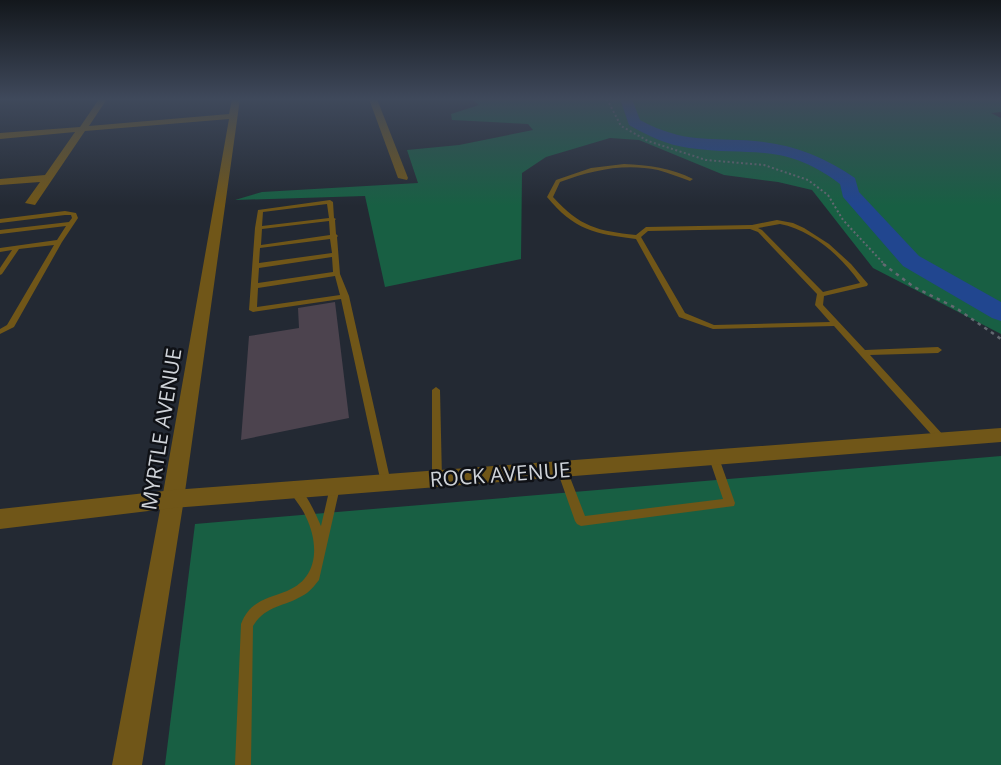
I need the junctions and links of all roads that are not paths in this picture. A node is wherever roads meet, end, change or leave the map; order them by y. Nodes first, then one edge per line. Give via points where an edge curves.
1 (78, 135) edge
2 (231, 135) edge
3 (387, 135) edge
4 (46, 178) junction
5 (403, 178) dead end
6 (690, 179) dead end
7 (0, 182) edge
8 (30, 203) dead end
9 (333, 219) junction
10 (0, 221) edge
11 (71, 224) junction
12 (258, 228) junction
13 (752, 228) junction
14 (0, 232) edge
15 (335, 236) junction
16 (638, 237) junction
17 (59, 242) junction
18 (257, 247) junction
19 (17, 248) junction
20 (0, 250) edge
21 (336, 254) junction
22 (256, 266) junction
23 (0, 273) edge
24 (337, 274) junction
25 (254, 286) junction
26 (345, 296) junction
27 (820, 296) junction
28 (835, 324) junction
29 (0, 332) edge
30 (938, 350) dead end
31 (862, 354) junction
32 (436, 390) dead end
33 (1001, 435) edge
34 (942, 440) junction
35 (714, 458) junction
36 (562, 470) junction
37 (437, 479) junction
38 (386, 483) junction
39 (335, 487) junction
40 (294, 490) junction
41 (173, 499) junction
42 (0, 519) edge
43 (320, 550) junction
44 (127, 765) edge
45 (243, 765) edge

1 - 4 street
2 - 41 street, MYRTLE AVENUE
3 - 5 street
4 - 7 street
4 - 8 street
6 - 16 lane via 667,169 633,164 582,170 558,181 550,197 566,217 596,233
9 - 12 lane
9 - 12 lane via 330,202 260,211
9 - 15 lane
10 - 11 lane via 65,213 74,214
11 - 14 lane
11 - 17 lane
12 - 18 lane
13 - 16 lane via 646,229
13 - 27 lane via 760,231
13 - 27 lane via 779,221 803,228 855,270 863,285
15 - 18 lane
15 - 21 lane
16 - 28 lane via 682,315 695,322 713,327
17 - 19 lane
17 - 29 lane via 10,327
18 - 22 lane
19 - 20 lane
19 - 23 lane
21 - 22 lane
21 - 24 lane
22 - 25 lane
24 - 25 lane
24 - 26 lane
25 - 26 lane via 253,310
26 - 38 lane
27 - 28 lane via 819,305
28 - 31 lane
30 - 31 lane
31 - 34 lane
32 - 37 lane
33 - 34 street, ROCK AVENUE
34 - 35 street, ROCK AVENUE
35 - 36 street, ROCK AVENUE
35 - 36 lane via 730,503 580,521
36 - 37 street, ROCK AVENUE
37 - 38 street, ROCK AVENUE
38 - 39 street, ROCK AVENUE
39 - 40 street, ROCK AVENUE
39 - 43 lane
40 - 41 street, ROCK AVENUE
40 - 43 lane via 311,510
41 - 42 street, ROCK AVENUE
41 - 44 street, MYRTLE AVENUE
43 - 45 lane via 307,589 263,605 247,624

